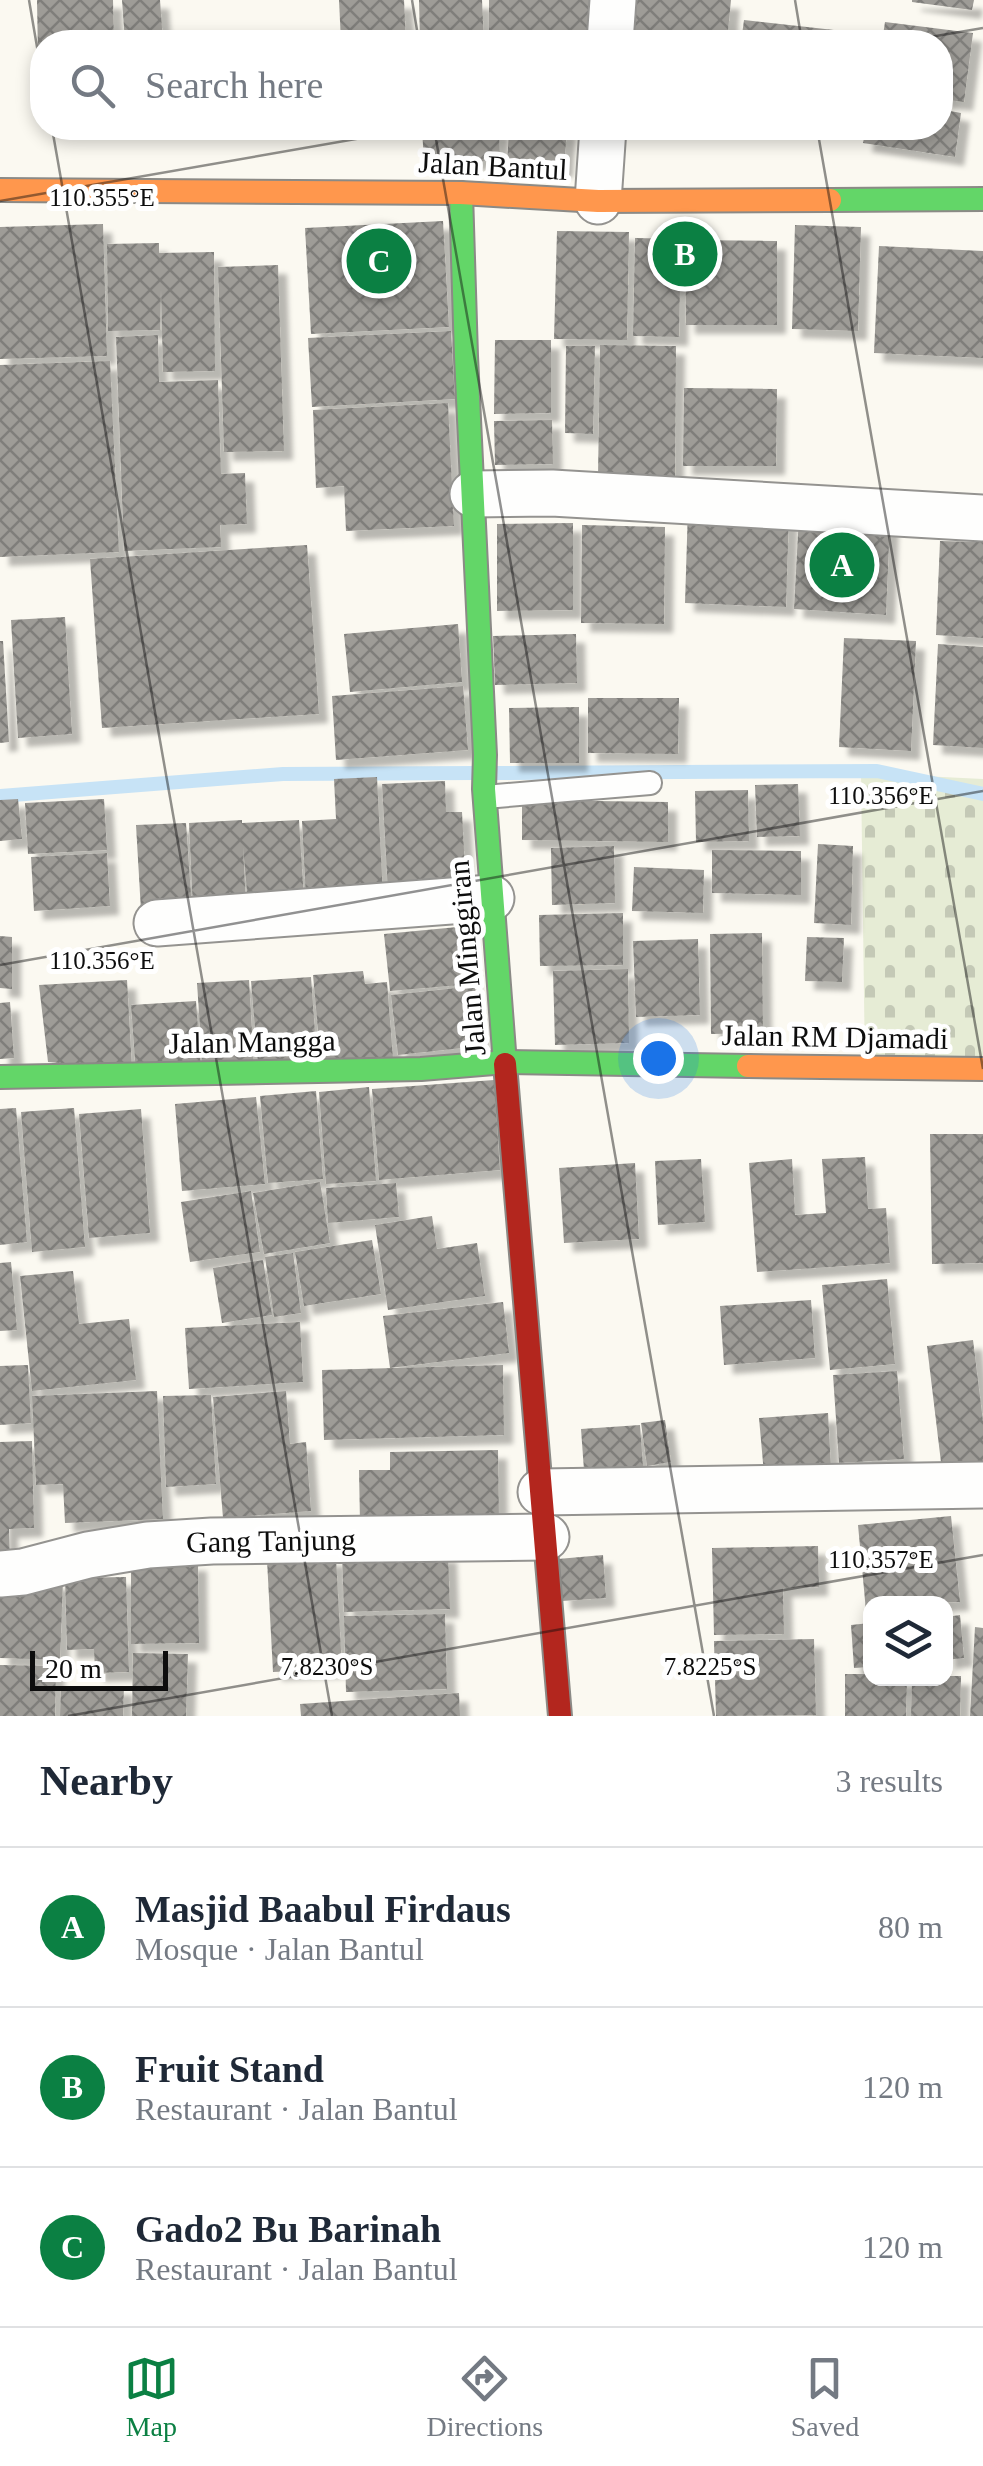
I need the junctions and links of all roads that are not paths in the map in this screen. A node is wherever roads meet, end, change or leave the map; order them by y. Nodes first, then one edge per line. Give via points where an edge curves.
1 (614, 0) edge
2 (611, 30) edge
3 (602, 140) edge
4 (0, 190) edge
5 (461, 192) junction
6 (983, 200) edge
7 (598, 201) junction
8 (473, 494) junction
9 (983, 518) edge
10 (650, 783) dead end
11 (485, 793) junction
12 (491, 898) junction
13 (158, 923) dead end
14 (506, 1062) junction
15 (983, 1070) edge
16 (0, 1078) edge
17 (983, 1485) edge
18 (541, 1492) junction
19 (546, 1537) junction
20 (0, 1574) edge
21 (560, 1716) edge

1 - 2 street
3 - 7 street
4 - 5 street, Jalan Bantul
5 - 7 street, Jalan Bantul
5 - 8 street, Jalan Minggiran
6 - 7 street, Jalan Bantul
8 - 9 street
8 - 11 street, Jalan Minggiran
10 - 11 lane
11 - 12 street, Jalan Minggiran
12 - 13 street
12 - 14 street, Jalan Minggiran
14 - 15 street, Jalan RM Djamadi
14 - 16 street, Jalan Mangga
14 - 18 street, Jalan Minggiran
17 - 18 street
18 - 19 street, Jalan Minggiran
19 - 20 street, Gang Tanjung via 148,1545
19 - 21 street, Jalan Minggiran

